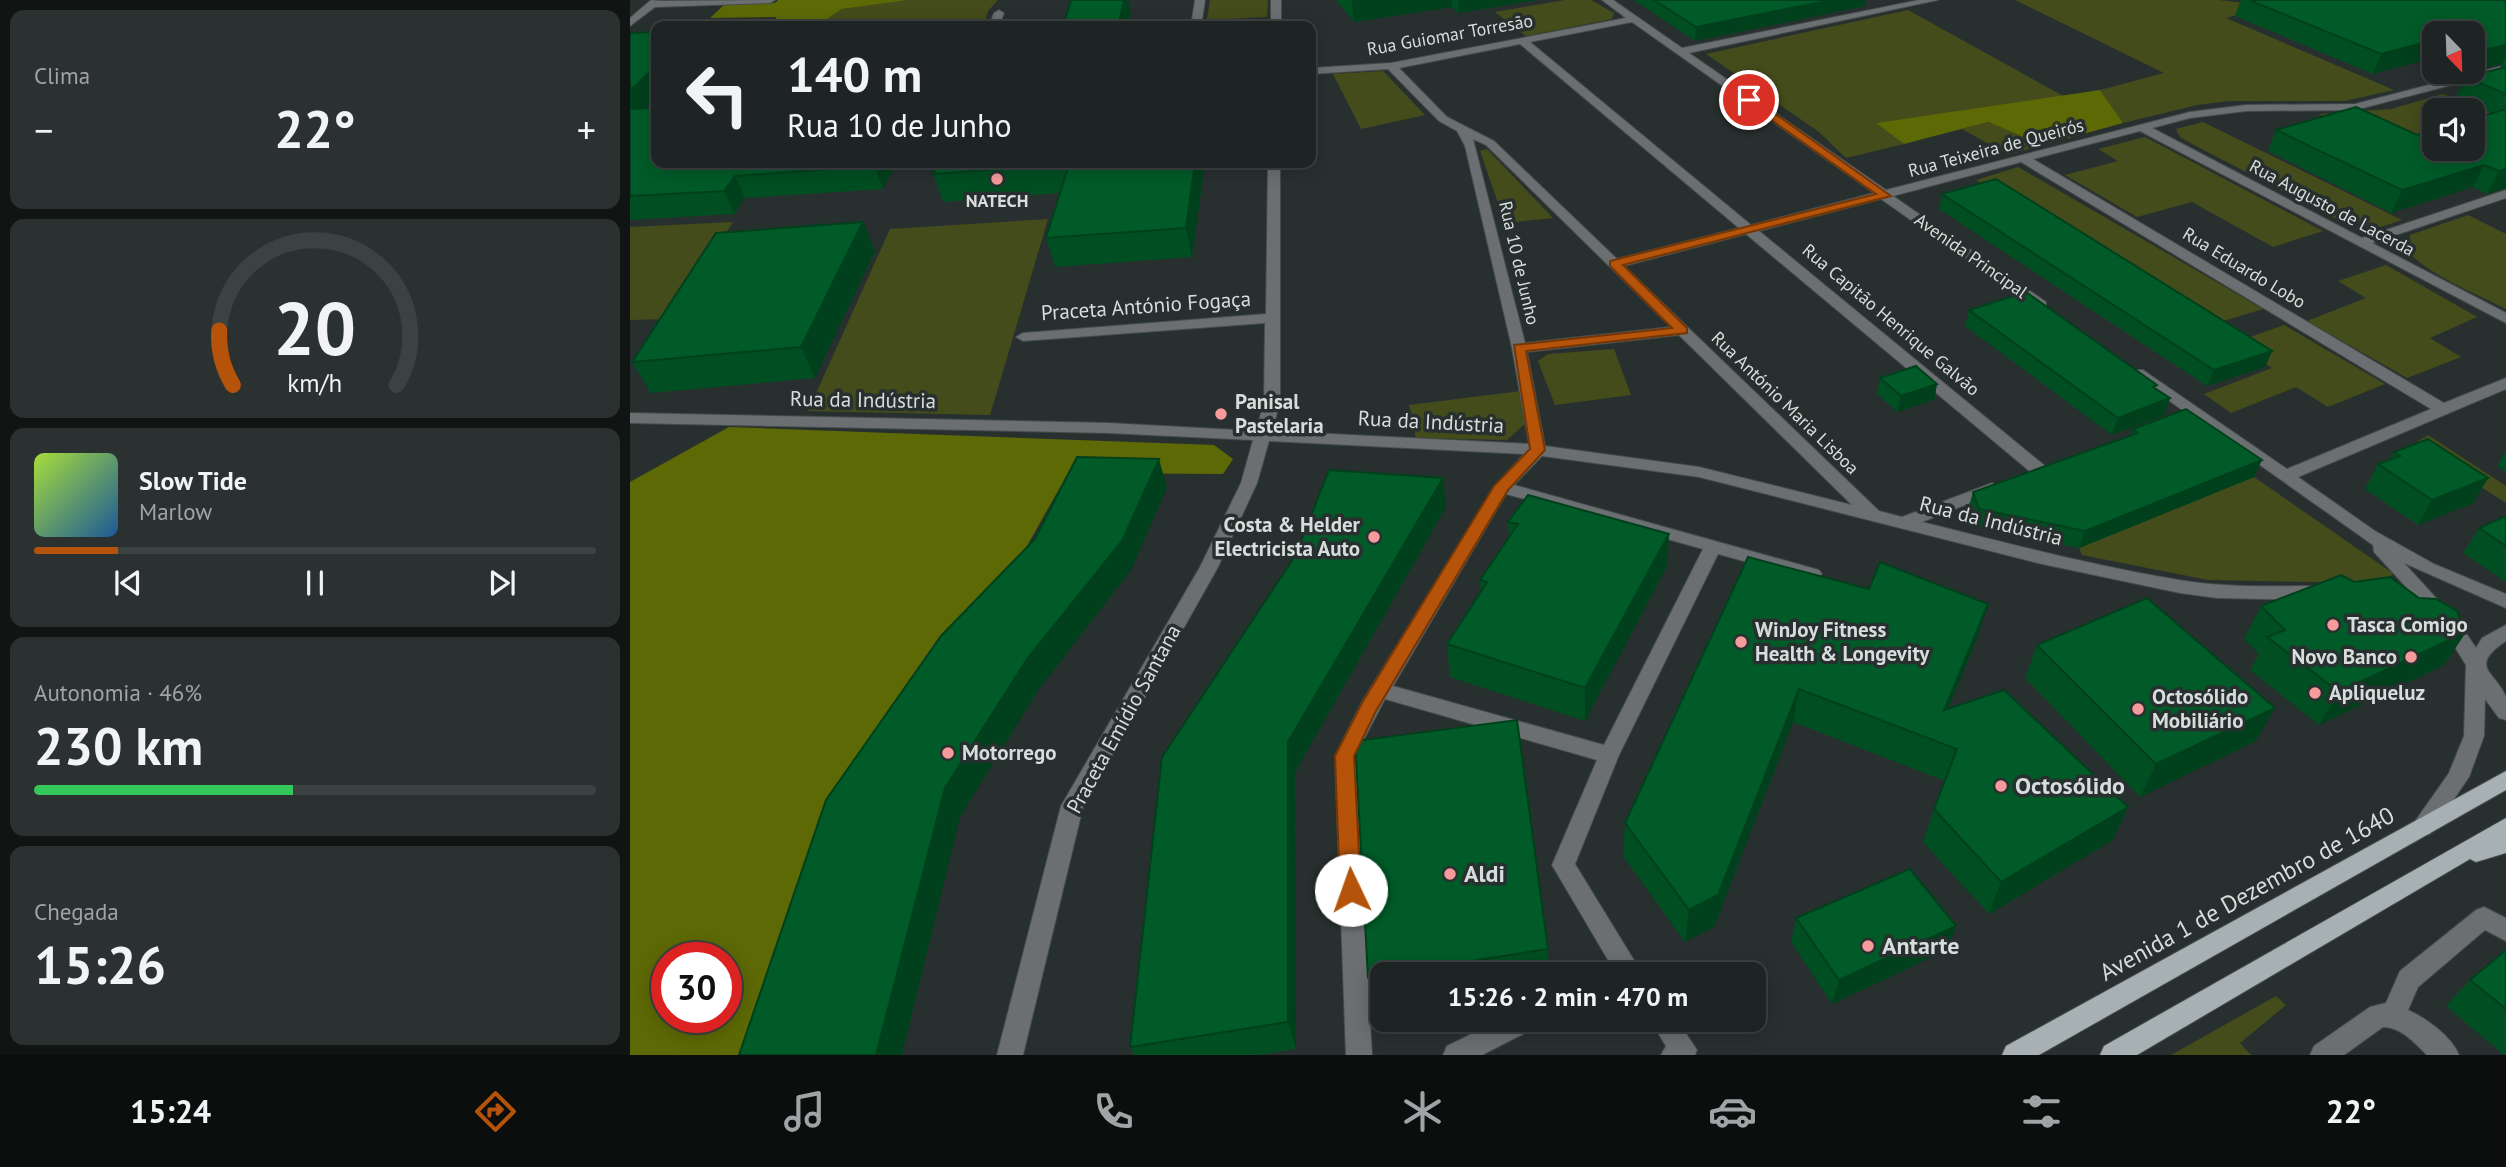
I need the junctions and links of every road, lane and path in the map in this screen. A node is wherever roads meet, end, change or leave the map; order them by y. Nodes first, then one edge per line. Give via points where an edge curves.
1 (770, 0) edge
2 (1200, 0) edge
3 (1276, 0) edge
4 (1607, 0) edge
5 (1933, 0) edge
6 (654, 2) edge
7 (999, 13) dead end
8 (1635, 19) junction
9 (996, 21) edge
10 (1197, 21) edge
11 (1276, 21) edge
12 (630, 23) edge
13 (1522, 41) junction
14 (1681, 51) junction
15 (1391, 66) junction
16 (2506, 68) edge
17 (1316, 71) edge
18 (2142, 128) junction
19 (1462, 129) junction
20 (2024, 159) junction
21 (1275, 168) edge
22 (2506, 194) edge
23 (1885, 196) junction
24 (1750, 227) junction
25 (2360, 243) junction
26 (1614, 264) junction
27 (1273, 317) junction
28 (2059, 317) edge
29 (2506, 319) edge
30 (1683, 330) junction
31 (1023, 337) dead end
32 (1519, 348) junction
33 (2126, 364) edge
34 (2506, 383) edge
35 (2444, 410) junction
36 (2194, 412) junction
37 (630, 418) edge
38 (2168, 422) edge
39 (1261, 436) junction
40 (1538, 450) junction
41 (2286, 476) junction
42 (1502, 486) junction
43 (1874, 515) junction
44 (1904, 523) junction
45 (2369, 535) junction
46 (1713, 546) junction
47 (1812, 574) edge
48 (2341, 593) edge
49 (2368, 594) edge
50 (2424, 595) junction
51 (2506, 601) edge
52 (2506, 632) edge
53 (2477, 670) junction
54 (1381, 690) junction
55 (2506, 712) edge
56 (1609, 755) junction
57 (2506, 780) edge
58 (2506, 827) edge
59 (2422, 828) junction
60 (2506, 844) edge
61 (2452, 859) junction
62 (2506, 930) edge
63 (1619, 962) edge
64 (2393, 1015) junction
65 (1502, 1032) edge
66 (1669, 1032) edge
67 (1681, 1054) edge
68 (1010, 1055) edge
69 (1359, 1055) edge
70 (1456, 1055) edge
71 (2015, 1055) edge
72 (2113, 1055) edge
73 (2323, 1055) edge
74 (2446, 1055) edge

1 - 6 street
2 - 10 street
3 - 11 street
4 - 8 street, Avenida Principal
5 - 14 street
6 - 12 street
7 - 9 street
8 - 13 street, Rua Guiomar Torresão
8 - 14 street, Avenida Principal
13 - 15 street, Rua Guiomar Torresão
13 - 24 street, Rua Capitão Henrique Galvão
14 - 23 street, Avenida Principal
15 - 17 street, Rua Guiomar Torresão
15 - 19 street, Rua António Maria Lisboa via 1443,119
16 - 18 street, Rua Teixeira de Queirós via 2368,105 2219,110
18 - 20 street, Rua Teixeira de Queirós
18 - 25 street, Rua Augusto de Lacerda
19 - 26 street, Rua António Maria Lisboa via 1490,143
19 - 32 street, Rua 10 de Junho via 1471,146
20 - 23 street, Rua Teixeira de Queirós
20 - 35 street, Rua Eduardo Lobo
21 - 27 street, Praceta Emídio Santana
22 - 25 street
23 - 24 street, Rua Teixeira de Queirós
23 - 28 street, Avenida Principal
24 - 26 street, Rua Teixeira de Queirós
24 - 44 street, Rua Capitão Henrique Galvão via 2046,467
25 - 29 street, Rua Augusto de Lacerda
26 - 30 street, Rua António Maria Lisboa
27 - 31 street, Praceta António Fogaça
27 - 39 street, Praceta Emídio Santana via 1272,402
30 - 32 street
30 - 43 street, Rua António Maria Lisboa
32 - 40 street, Rua 10 de Junho
33 - 36 street
34 - 35 street
35 - 41 street
36 - 38 street
36 - 41 street
37 - 39 street, Rua da Indústria via 1108,428
39 - 40 street, Rua da Indústria
39 - 68 street, Praceta Emídio Santana via 1249,483 1209,567 1072,806
40 - 42 street
40 - 43 street, Rua da Indústria via 1699,472
41 - 45 street
42 - 46 street
42 - 54 street
43 - 44 street, Rua da Indústria
44 - 48 street, Rua da Indústria via 2180,587
45 - 50 street
45 - 51 street via 2428,568
46 - 47 street
46 - 56 street
49 - 50 street
50 - 53 street via 2453,628
52 - 53 street via 2489,643
53 - 55 street
53 - 59 street via 2471,747 2458,777
54 - 56 street
54 - 69 street via 1345,756
56 - 63 street via 1563,864
57 - 59 main road, Avenida 1 de Dezembro de 1640
58 - 61 main road
59 - 71 main road, Avenida 1 de Dezembro de 1640
60 - 61 main road
61 - 72 main road
62 - 64 street via 2484,917 2411,978
64 - 73 street via 2379,1015
64 - 74 street
65 - 70 street
66 - 67 street

